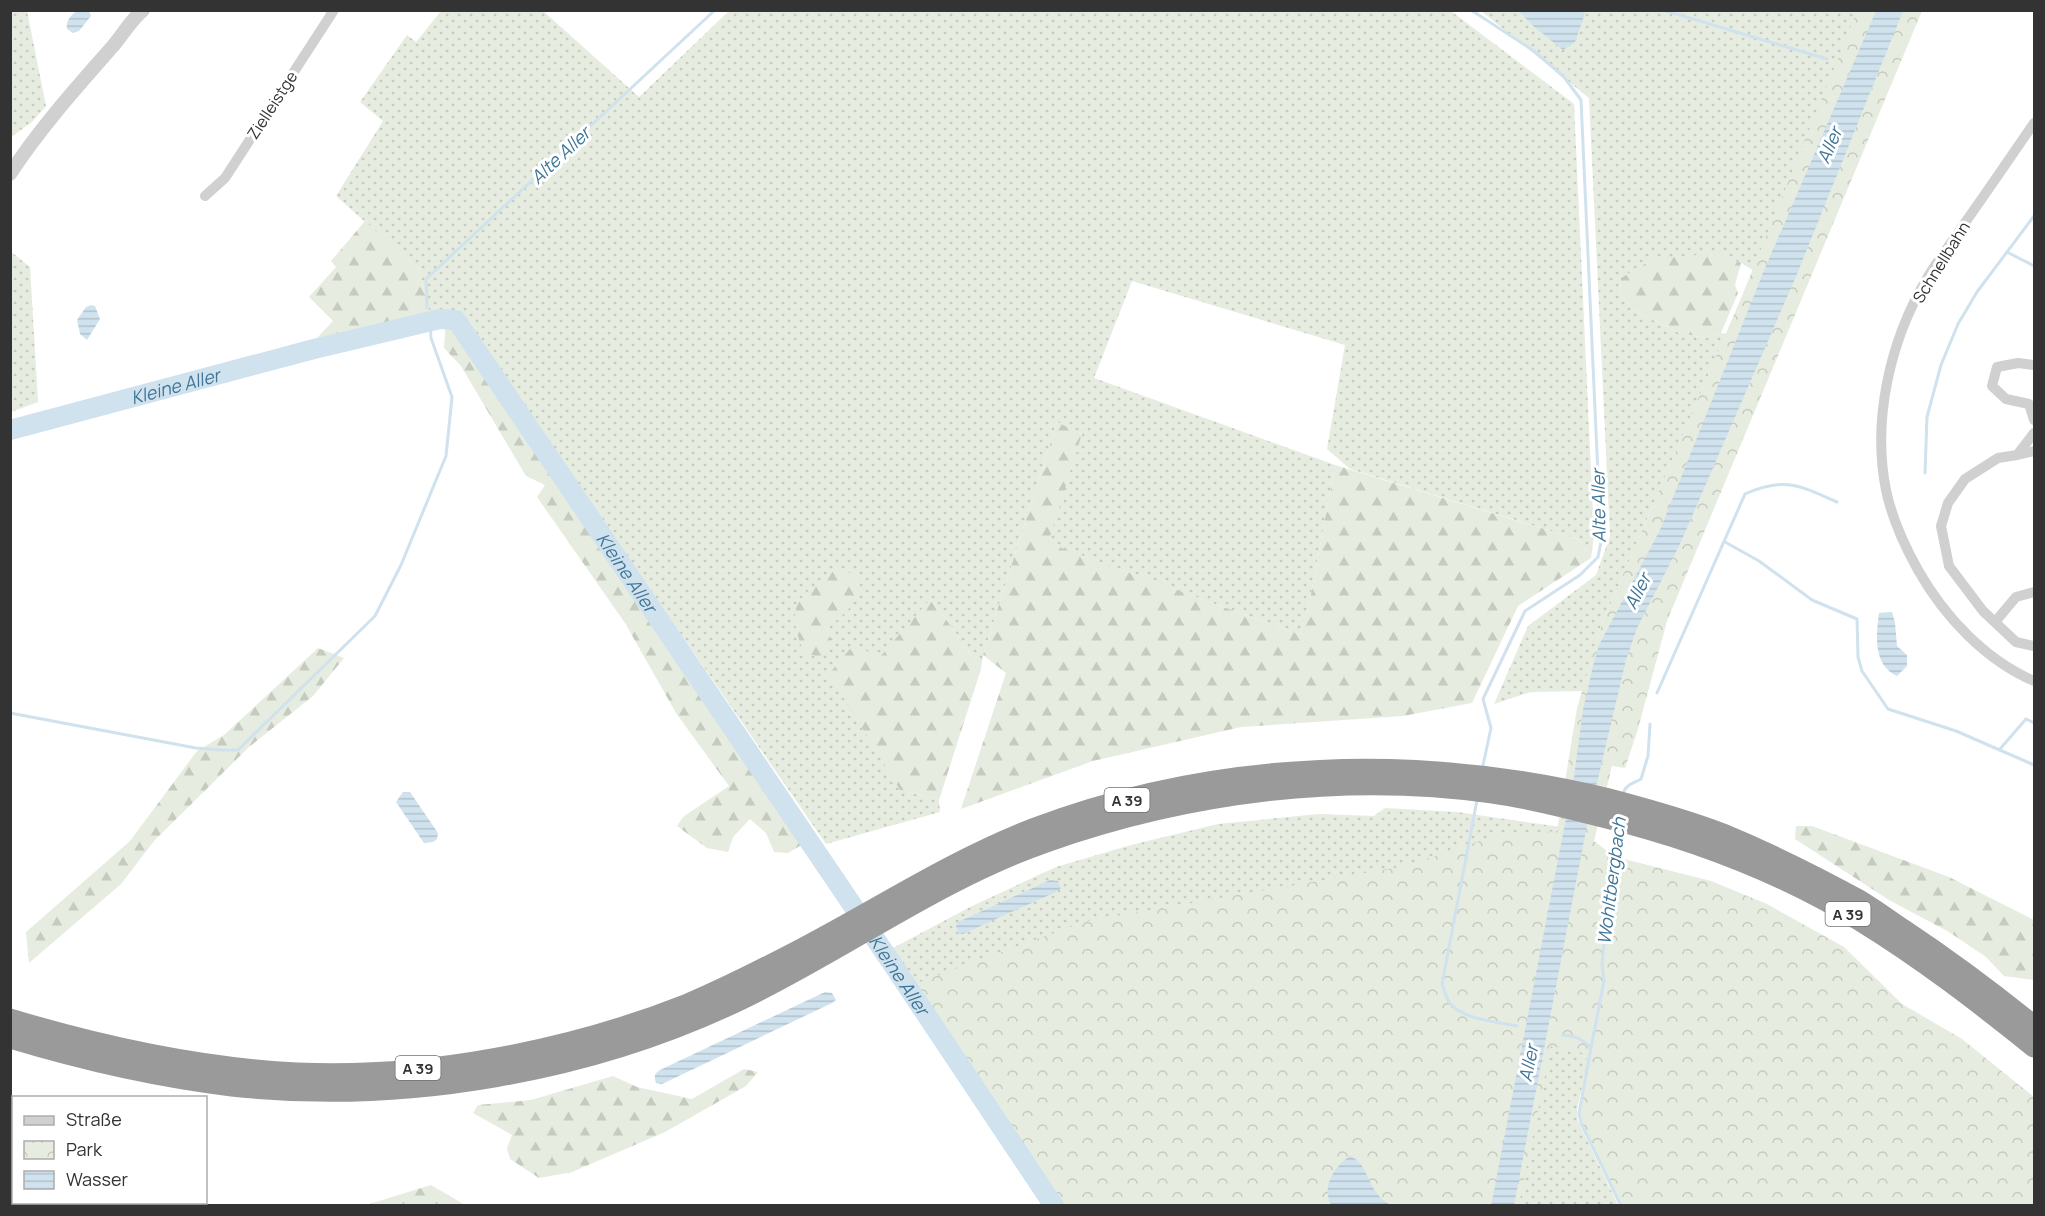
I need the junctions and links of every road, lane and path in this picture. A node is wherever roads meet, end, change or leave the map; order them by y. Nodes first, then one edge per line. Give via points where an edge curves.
1 (143, 10) edge
2 (334, 10) edge
3 (2034, 123) edge
4 (10, 174) edge
5 (205, 196) dead end
6 (2034, 365) edge
7 (2034, 420) edge
8 (2034, 433) edge
9 (2034, 451) edge
10 (2017, 455) junction
11 (2034, 592) edge
12 (1995, 622) junction
13 (2034, 646) edge
14 (2034, 681) edge
15 (1640, 816) junction
16 (814, 952) junction
17 (10, 1019) edge
18 (2034, 1026) edge
19 (10, 1038) edge
20 (10, 1043) edge
21 (40, 1047) junction
22 (2034, 1047) edge

1 - 4 street
2 - 5 street, Zielleistge via 225,178
3 - 14 street, Schnellbahn via 1926,279 1908,314 1886,391 1882,434 1886,491 1898,532 1930,592 1954,623 1989,654
6 - 7 street via 1997,367 1992,386 2006,399 2029,404
8 - 10 street
9 - 10 street
10 - 12 street via 1998,458 1965,479 1948,502 1941,526 1950,566
11 - 12 street via 2016,597
12 - 13 street via 2016,642
15 - 16 highway, A 39 via 1364,777 1212,798 1111,821 1042,843 911,898
15 - 18 highway, A 39 via 1719,833 1863,902 1964,970
15 - 22 highway, A 39 via 1784,880 1858,919 1953,984
16 - 17 highway, A 39 via 632,1023 524,1053 444,1066 342,1073 235,1067 94,1042
16 - 21 highway, A 39 via 746,997 692,1022 598,1052 449,1083 340,1090 233,1086 159,1075
19 - 21 highway, A 39
20 - 21 highway

